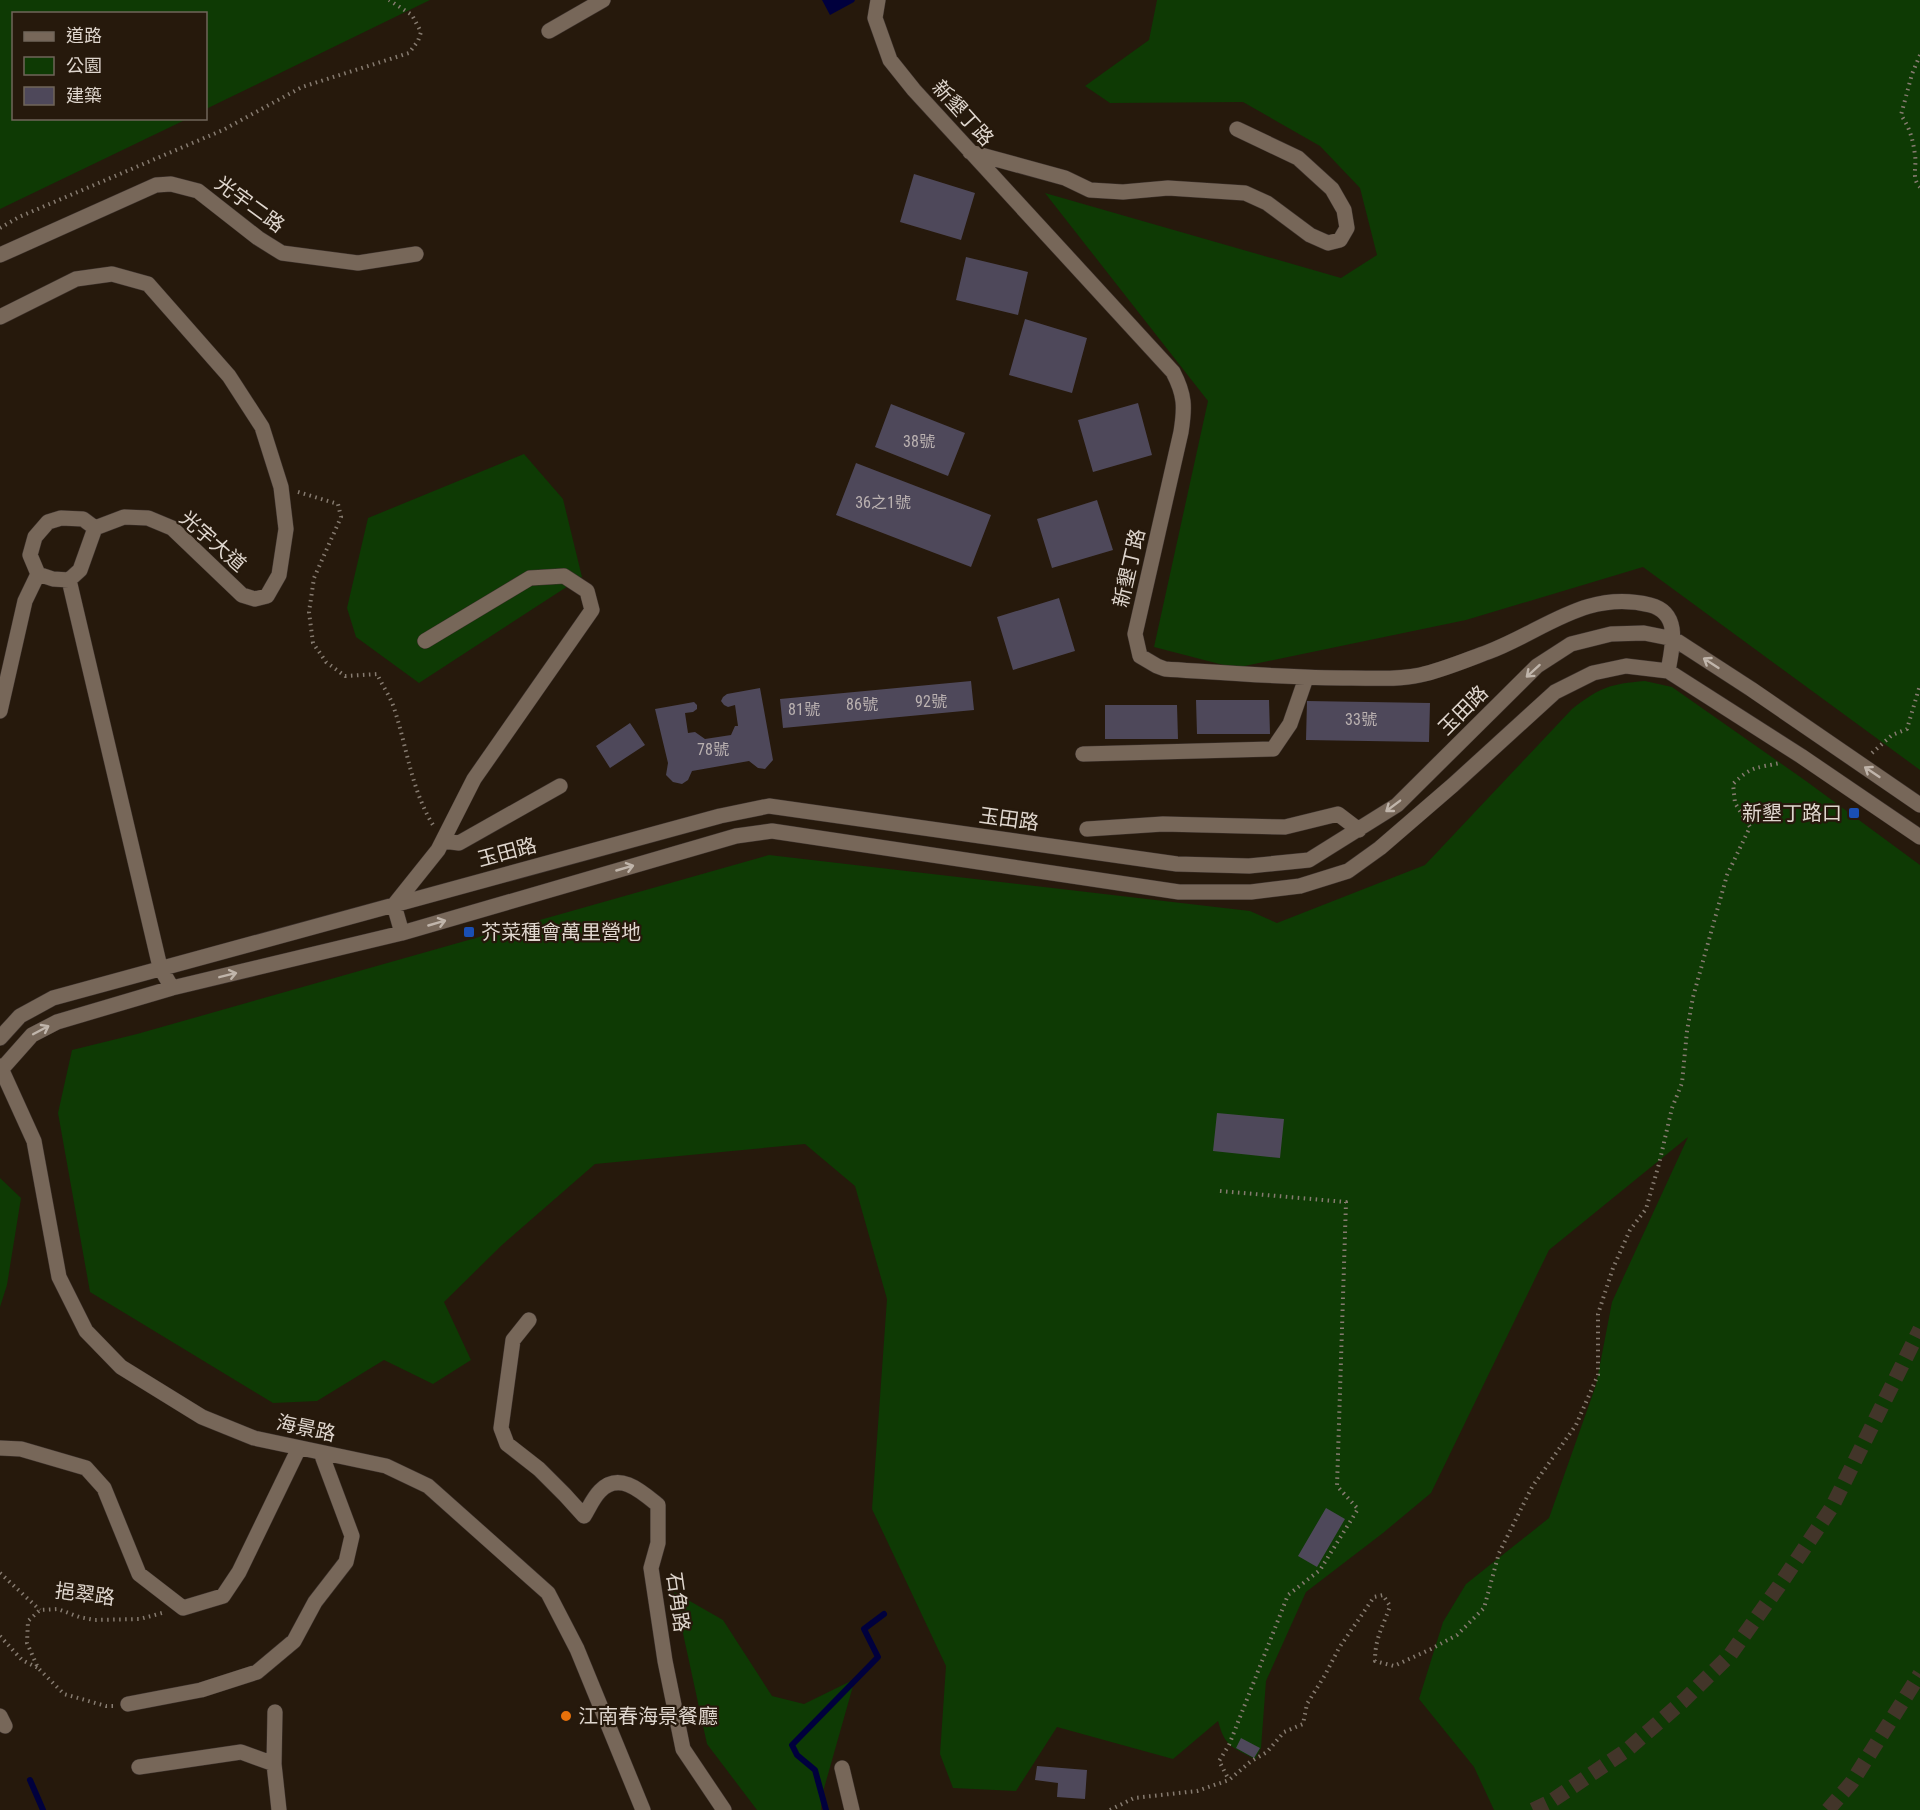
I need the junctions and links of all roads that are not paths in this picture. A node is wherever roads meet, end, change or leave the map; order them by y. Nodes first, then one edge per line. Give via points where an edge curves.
1 (603, 0) edge
2 (878, 0) edge
3 (549, 31) dead end
4 (1237, 129) dead end
5 (970, 152) junction
6 (416, 254) dead end
7 (0, 255) edge
8 (0, 317) edge
9 (95, 528) junction
10 (38, 574) junction
11 (69, 580) junction
12 (1674, 639) junction
13 (425, 640) dead end
14 (1668, 671) junction
15 (1306, 678) junction
16 (0, 711) edge
17 (1083, 753) dead end
18 (560, 786) dead end
19 (1920, 805) edge
20 (1087, 829) dead end
21 (1359, 830) junction
22 (1920, 837) edge
23 (443, 841) junction
24 (394, 905) junction
25 (402, 933) junction
26 (160, 967) junction
27 (172, 988) junction
28 (0, 1038) edge
29 (1, 1069) edge
30 (529, 1320) dead end
31 (0, 1448) edge
32 (299, 1448) junction
33 (321, 1453) junction
34 (128, 1704) road end
35 (275, 1712) dead end
36 (274, 1764) junction
37 (139, 1767) dead end
38 (842, 1768) dead end
39 (279, 1810) edge
40 (643, 1810) edge
41 (724, 1810) edge
42 (852, 1810) edge

1 - 3 street
2 - 5 street, 新墾丁路 via 875,18 890,60
4 - 5 street via 1298,158 1332,189 1346,219 1347,228 1340,240 1328,243 1310,235 1267,203 1245,193 1168,188 1122,192 1090,189 1065,178
5 - 15 street, 新墾丁路 via 1173,372 1182,389 1181,432 1136,634 1140,656 1165,669
6 - 7 street, 光宇二路 via 358,263 282,253 198,191 171,184 156,186
8 - 9 street, 光宇大道 via 76,279 112,274 148,284 229,376 262,428 281,487 286,529 279,576 267,596 255,599 242,595 172,528 148,518 124,517
9 - 10 street via 83,519 48,522 35,537 30,555
9 - 11 street via 80,570
10 - 11 street
10 - 16 street via 25,601
11 - 26 street
12 - 14 street
12 - 15 street, 新墾丁路 via 1665,613 1652,605 1612,601 1570,612 1491,651 1418,676
19 -> 12 street, 玉田路
12 -> 21 street, 玉田路 via 1644,633 1611,634 1571,644 1537,666 1397,805
13 - 23 street via 530,578 564,576 587,591 592,610 474,778
14 - 22 street
25 -> 14 street via 736,836 772,831 1179,892 1251,892 1300,886 1348,871 1380,848 1555,692 1593,673 1626,666
15 - 17 street via 1290,724 1273,749
18 - 23 street via 459,843
20 - 21 street via 1163,824 1286,827 1338,814
21 - 24 street, 玉田路 via 1309,860 1249,866 1177,864 770,806 720,816
23 - 24 street
24 - 25 street
24 - 26 street, 玉田路
27 -> 25 street
26 - 27 street
26 - 28 street, 玉田路 via 53,998 20,1016
29 -> 27 street via 32,1035 57,1022
29 - 32 street, 海景路 via 34,1141 59,1277 86,1331 121,1367 202,1417 254,1438
30 - 41 street, 石角路 via 513,1340 501,1428 507,1444 539,1469 584,1516 600,1491 612,1482 623,1482 658,1505 658,1543 651,1568 683,1749
31 - 32 street, 挹翠路 via 21,1449 86,1468 104,1488 139,1574 183,1608 223,1596 239,1572
32 - 33 street, 海景路
33 - 34 street via 352,1536 346,1562 315,1602 294,1641 257,1672 201,1690
33 - 40 street, 海景路 via 386,1466 428,1486 548,1593 577,1649
35 - 36 street
36 - 37 street via 241,1752
36 - 39 street
38 - 42 street

